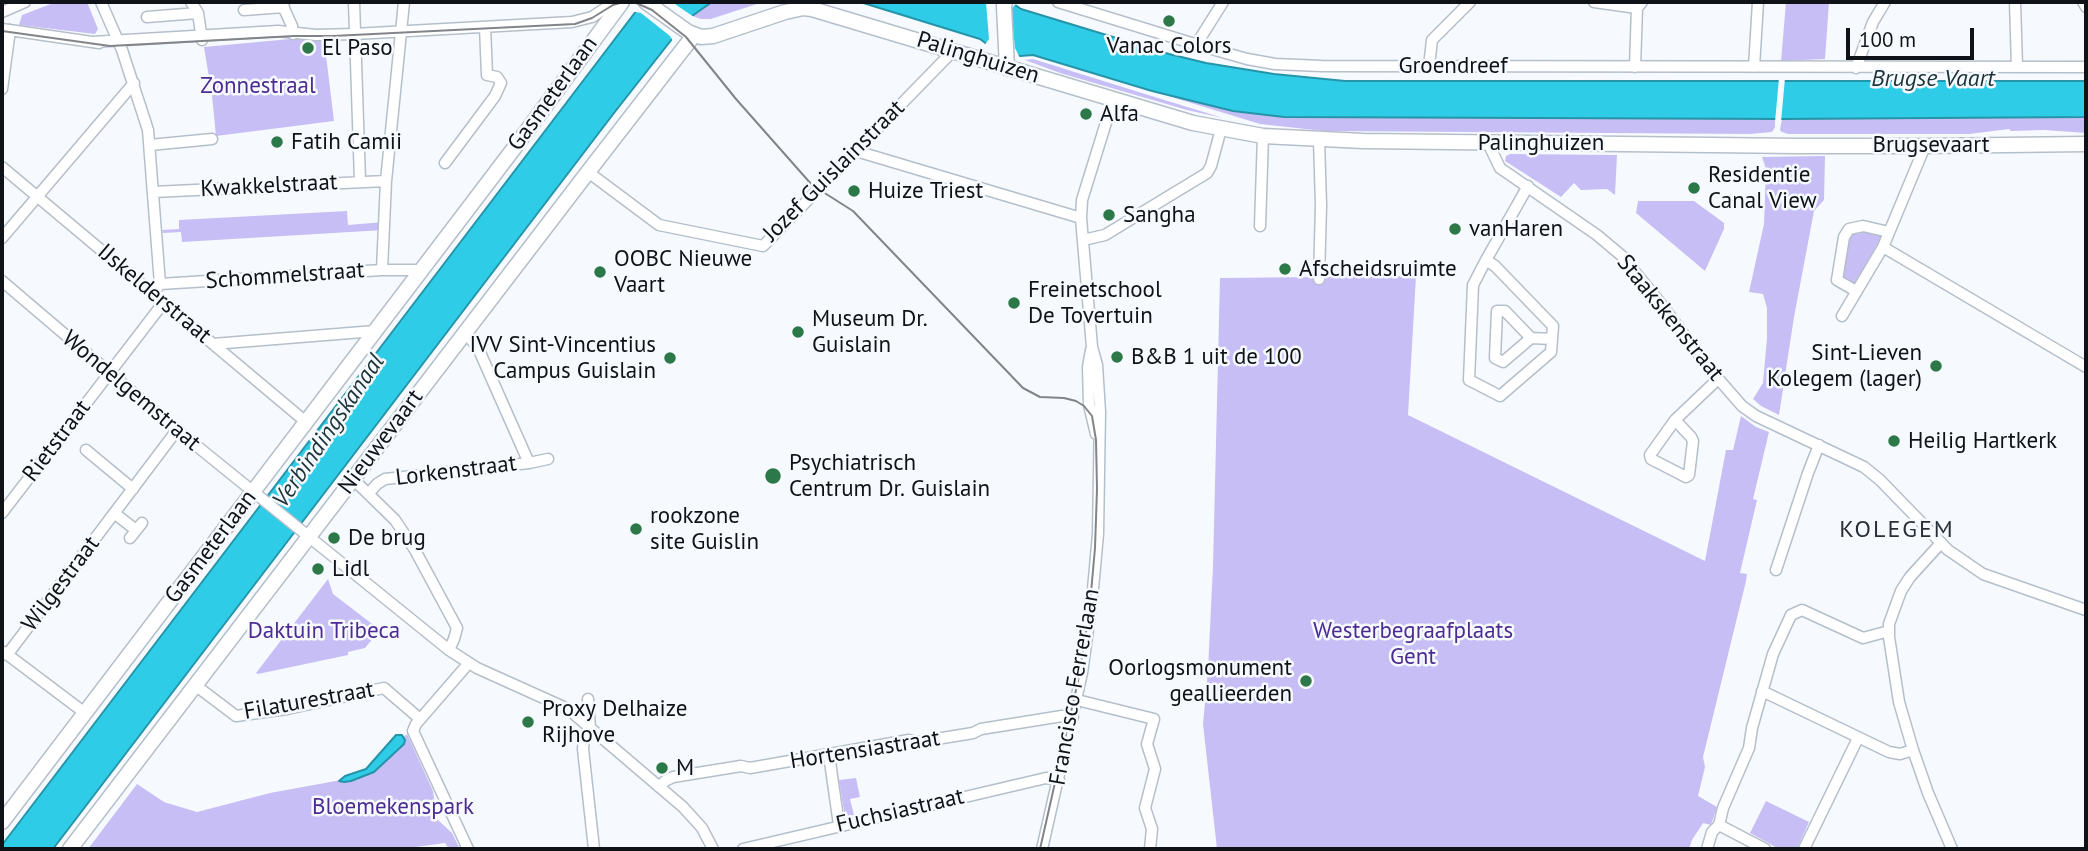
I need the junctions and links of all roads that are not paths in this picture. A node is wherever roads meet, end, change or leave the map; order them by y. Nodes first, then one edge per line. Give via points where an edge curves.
1 (25, 2) edge
2 (101, 2) edge
3 (191, 2) edge
4 (354, 2) edge
5 (404, 2) edge
6 (615, 2) edge
7 (622, 2) edge
8 (646, 2) edge
9 (997, 2) edge
10 (1005, 2) edge
11 (1058, 2) edge
12 (1223, 2) edge
13 (1470, 2) edge
14 (1594, 2) edge
15 (1758, 2) edge
16 (1885, 2) edge
17 (2015, 2) edge
18 (2083, 2) edge
19 (283, 4) edge
20 (1078, 5) edge
21 (1639, 5) edge
22 (2086, 7) edge
23 (244, 9) dead end
24 (2, 12) edge
25 (198, 13) junction
26 (147, 17) dead end
27 (485, 27) junction
28 (6, 30) edge
29 (402, 31) junction
30 (689, 32) junction
31 (293, 34) junction
32 (354, 34) junction
33 (202, 37) junction
34 (119, 43) junction
35 (1198, 45) junction
36 (954, 50) junction
37 (1004, 61) junction
38 (1429, 66) junction
39 (1635, 66) junction
40 (1754, 67) junction
41 (2017, 67) junction
42 (2086, 67) edge
43 (1856, 68) junction
44 (134, 83) junction
45 (2, 89) edge
46 (1113, 100) junction
47 (1221, 129) junction
48 (1264, 136) junction
49 (212, 139) dead end
50 (1319, 140) junction
51 (1488, 143) junction
52 (2086, 144) edge
53 (149, 145) junction
54 (1776, 145) joint
55 (1925, 146) junction
56 (856, 151) junction
57 (445, 163) dead end
58 (2, 167) edge
59 (588, 172) junction
60 (360, 181) junction
61 (386, 181) junction
62 (1528, 186) junction
63 (153, 192) junction
64 (37, 196) junction
65 (1081, 218) junction
66 (1260, 226) dead end
67 (1889, 232) junction
68 (2, 238) edge
69 (1083, 240) junction
70 (1883, 247) junction
71 (1486, 260) junction
72 (382, 270) junction
73 (421, 270) junction
74 (1319, 279) dead end
75 (3, 285) edge
76 (157, 289) junction
77 (1856, 291) junction
78 (164, 302) junction
79 (1842, 316) dead end
80 (375, 331) junction
81 (465, 332) junction
82 (1531, 338) junction
83 (1552, 339) junction
84 (213, 344) junction
85 (2086, 367) edge
86 (109, 373) junction
87 (1718, 379) junction
88 (1675, 420) junction
89 (306, 422) junction
90 (177, 430) junction
91 (1819, 445) junction
92 (86, 450) dead end
93 (548, 459) dead end
94 (529, 463) junction
95 (353, 479) junction
96 (133, 489) junction
97 (369, 493) junction
98 (257, 495) junction
99 (2, 513) edge
100 (114, 513) junction
101 (136, 530) dead end
102 (305, 532) junction
103 (1941, 543) junction
104 (1776, 570) dead end
105 (2086, 610) edge
106 (1889, 631) junction
107 (449, 650) junction
108 (5, 653) edge
109 (468, 664) junction
110 (195, 685) junction
111 (1762, 691) junction
112 (587, 699) dead end
113 (1077, 700) junction
114 (85, 713) junction
115 (1073, 717) junction
116 (420, 719) junction
117 (590, 728) junction
118 (1858, 738) junction
119 (1913, 750) junction
120 (829, 755) junction
121 (1059, 780) junction
122 (659, 787) junction
123 (2, 822) edge
124 (839, 825) junction
125 (1719, 825) junction
126 (70, 849) edge
127 (468, 849) edge
128 (594, 849) edge
129 (713, 849) edge
130 (743, 849) edge
131 (1042, 849) edge
132 (1150, 849) edge
133 (1707, 849) edge
134 (1765, 849) edge
135 (1804, 849) edge
136 (1952, 849) edge

1 - 24 street
2 - 34 street
3 - 25 street
4 - 32 street
5 - 29 street
6 - 27 street via 587,19 572,22
7 - 73 main road, Gasmeterlaan
8 - 30 main road
9 - 37 main road
10 - 37 main road
11 - 20 street, Groendreef
12 - 35 street
13 - 38 street via 1432,40
14 - 21 street
15 - 40 street
16 - 43 street
17 - 41 street
18 - 22 street
19 - 23 street
19 - 31 street
20 - 35 street, Groendreef
21 - 39 street
25 - 26 street
25 - 33 street
27 - 29 street
27 - 57 street via 487,75 501,83
28 - 34 street
28 - 45 street
29 - 32 street
29 - 61 street
30 - 36 main road, Palinghuizen via 713,36 803,8
30 - 59 main road, Nieuwevaart
31 - 32 street
31 - 33 street
32 - 60 street
33 - 34 street
34 - 44 street
35 - 38 street, Groendreef via 1275,64
36 - 37 main road, Palinghuizen
36 - 56 street, Jozef Guislainstraat
37 - 46 main road, Palinghuizen
38 - 39 street, Groendreef
39 - 40 street, Groendreef
40 - 43 street, Groendreef
41 - 42 street, Groendreef
41 - 43 street, Groendreef
44 - 53 street
44 - 64 street
46 - 47 main road, Palinghuizen
46 - 65 street, Francisco Ferrerlaan via 1082,200
47 - 48 main road, Palinghuizen
47 - 69 street via 1207,173 1105,235
48 - 50 main road, Palinghuizen
48 - 66 street
49 - 53 street
50 - 51 main road, Palinghuizen
50 - 74 street
51 - 54 main road, Palinghuizen
51 - 62 street, Staakskenstraat via 1500,168
52 - 55 main road, Brugsevaart
53 - 63 street
54 - 55 main road, Brugsevaart
55 - 67 street
56 - 59 street, Jozef Guislainstraat via 763,246 659,225
56 - 65 street
58 - 64 street, IJskelderstraat
59 - 81 main road, Nieuwevaart
60 - 61 street, Kwakkelstraat
60 - 63 street, Kwakkelstraat
61 - 72 street
62 - 71 street
62 - 87 street, Staakskenstraat via 1622,256
63 - 76 street
64 - 68 street
64 - 76 street, IJskelderstraat
65 - 69 street, Francisco Ferrerlaan
67 - 70 street
67 - 77 street via 1863,226 1849,229 1844,237 1837,280
69 - 113 street, Francisco Ferrerlaan via 1100,412 1099,500 1096,567
70 - 77 street
70 - 85 street
71 - 83 street via 1553,326
71 - 83 street via 1473,285 1469,380 1500,396 1551,352
72 - 73 street, Schommelstraat
72 - 76 street, Schommelstraat
73 - 80 main road, Gasmeterlaan
75 - 86 street, Wondelgemstraat
76 - 78 street, IJskelderstraat
77 - 79 street
78 - 84 street, IJskelderstraat
78 - 86 street, Rietstraat
80 - 84 street
80 - 89 main road, Gasmeterlaan
81 - 94 street via 478,348
81 - 95 main road, Nieuwevaart
82 - 82 street via 1505,311 1497,311 1495,358 1503,362
82 - 83 street
84 - 89 street, IJskelderstraat
86 - 90 street, Wondelgemstraat
86 - 99 street, Rietstraat
87 - 88 street
87 - 91 street, Staakskenstraat via 1736,402 1756,416
88 - 88 street via 1693,441 1686,477 1650,455
89 - 98 main road, Gasmeterlaan
90 - 96 street, Wilgestraat
90 - 98 street, Wondelgemstraat
91 - 103 street, Staakskenstraat via 1864,467
91 - 104 street
92 - 96 street
93 - 94 street, Lorkenstraat
94 - 97 street, Lorkenstraat via 385,480
95 - 97 street
95 - 102 main road, Nieuwevaart
96 - 100 street, Wilgestraat
97 - 107 street via 415,550 457,628
98 - 102 street, Wondelgemstraat
98 - 114 main road, Gasmeterlaan
100 - 101 street, Wilgestraat
100 - 108 street, Wilgestraat
102 - 107 street, Wondelgemstraat
102 - 110 main road, Nieuwevaart
103 - 105 street, Staakskenstraat via 1983,574
103 - 106 street via 1901,591
106 - 111 street via 1863,638 1802,610 1791,615
106 - 119 street via 1899,702
107 - 109 street, Wondelgemstraat
108 - 114 street
109 - 116 street
109 - 117 street, Wondelgemstraat via 568,709
110 - 116 street, Filaturestraat via 236,716 384,688
110 - 126 main road, Nieuwevaart
111 - 118 street
111 - 125 street via 1749,748
112 - 117 street
113 - 115 street, Francisco Ferrerlaan
113 - 132 street via 1154,719 1147,744 1155,769 1145,808 1152,829
114 - 123 main road, Gasmeterlaan
115 - 120 street, Hortensiastraat
115 - 121 street, Francisco Ferrerlaan
116 - 127 street via 413,731
117 - 122 street, Wondelgemstraat
117 - 128 street via 583,749
118 - 119 street via 1889,752
118 - 135 street
119 - 136 street
120 - 122 street, Hortensiastraat via 673,777
120 - 124 street
121 - 124 street, Fuchsiastraat via 1046,778
121 - 131 street, Francisco Ferrerlaan
122 - 129 street, Wondelgemstraat via 694,818
124 - 130 street, Fuchsiastraat
125 - 133 street
125 - 134 street

